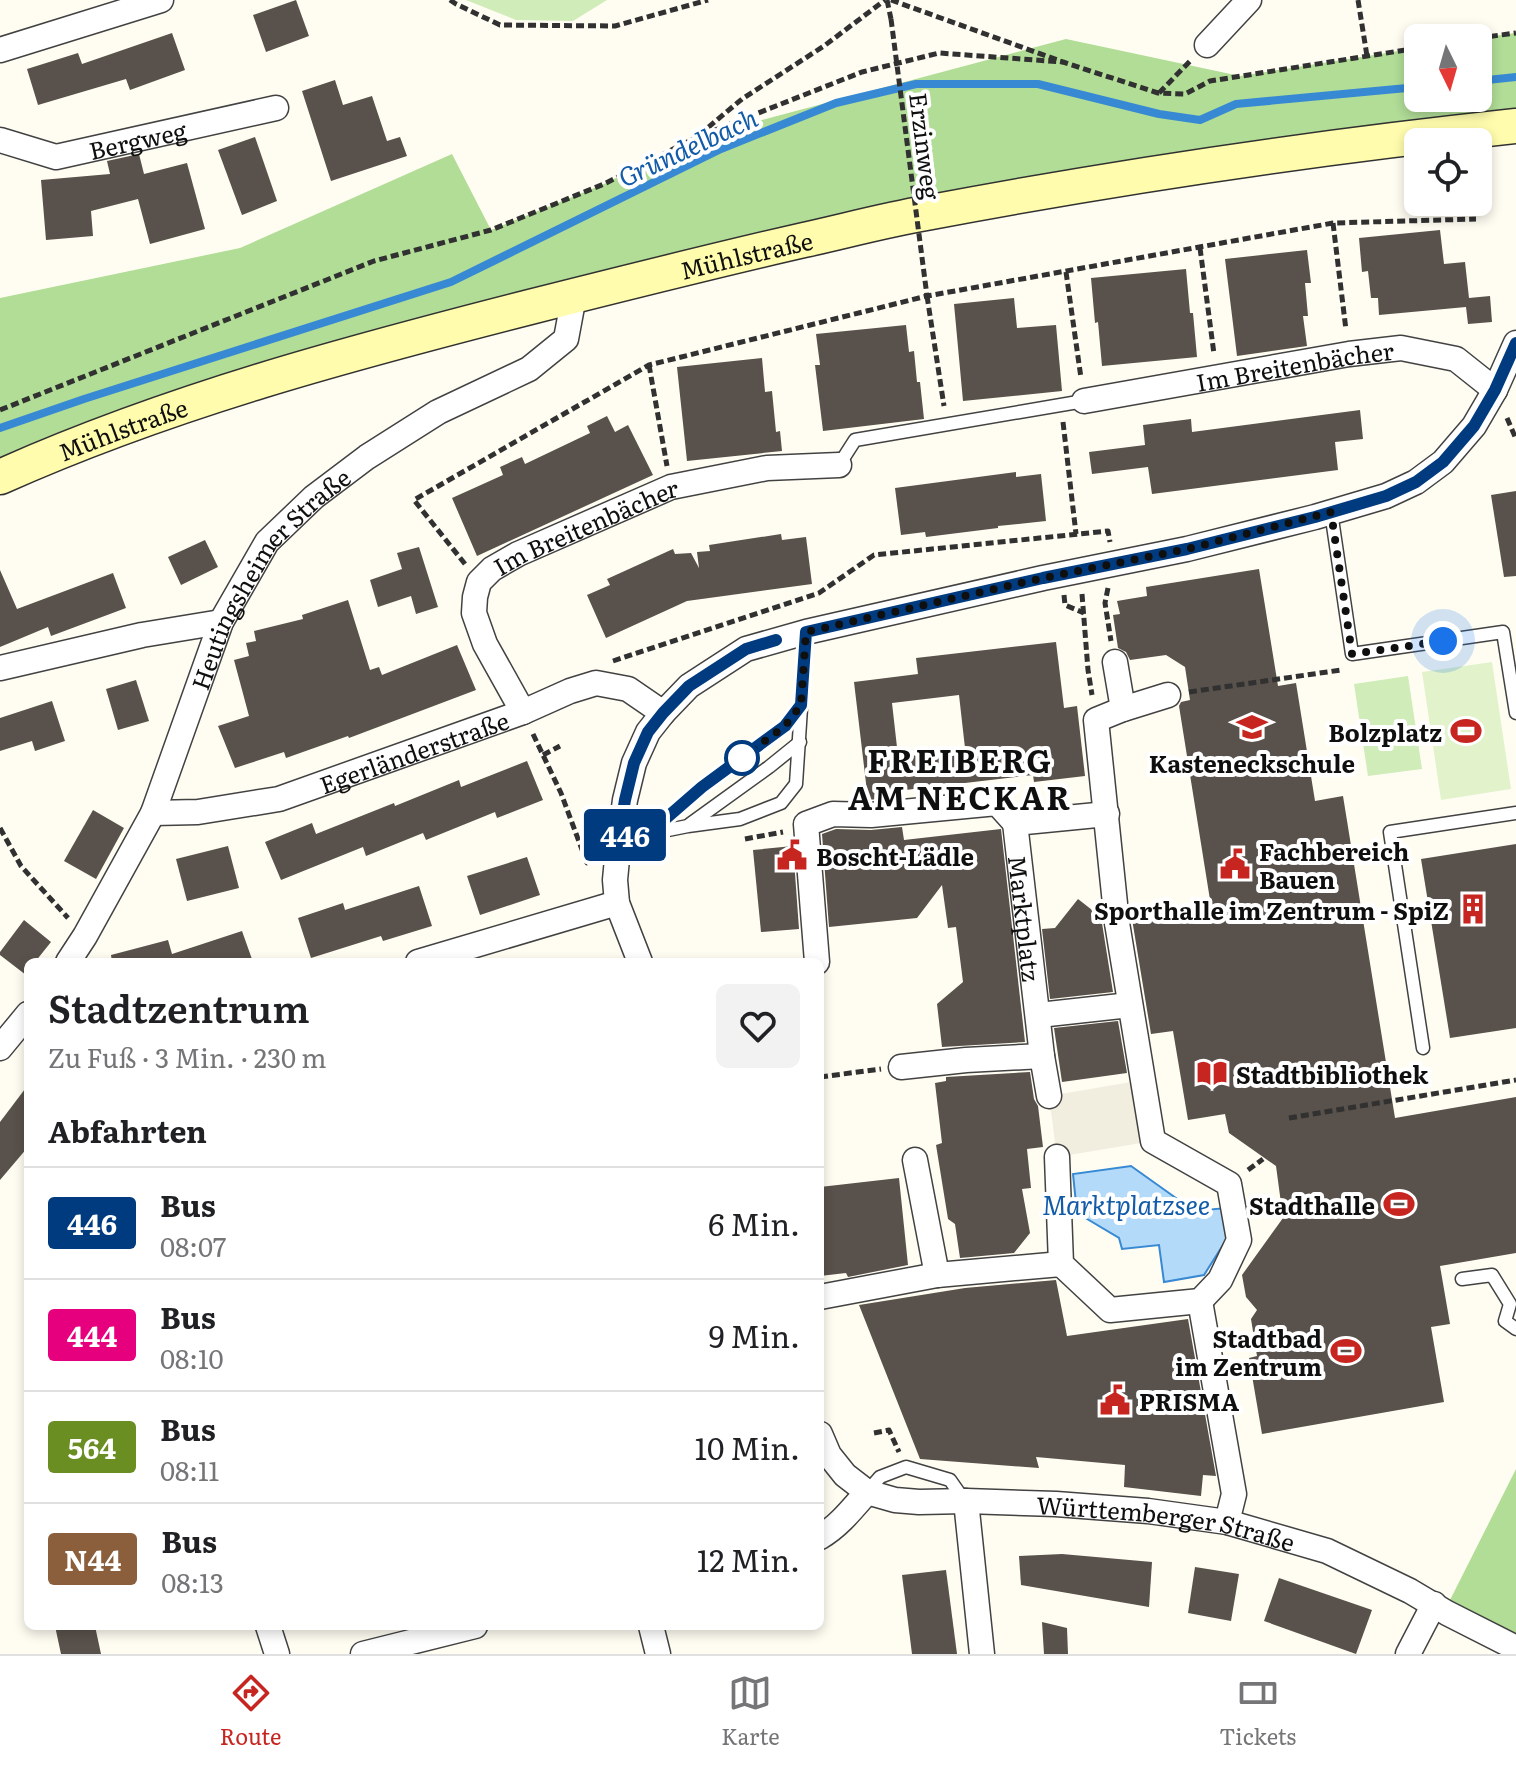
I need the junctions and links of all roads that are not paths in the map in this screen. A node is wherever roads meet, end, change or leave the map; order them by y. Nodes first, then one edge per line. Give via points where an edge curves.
1 (161, 0) edge
2 (1249, 0) edge
3 (1207, 45) road end
4 (0, 50) edge
5 (276, 108) dead end
6 (1516, 126) edge
7 (0, 140) edge
8 (574, 296) junction
9 (1516, 343) edge
10 (1495, 390) junction
11 (1072, 403) joint
12 (839, 465) joint
13 (0, 477) edge
14 (1331, 512) junction
15 (221, 622) junction
16 (806, 632) junction
17 (1115, 662) road end
18 (0, 668) edge
19 (1168, 695) road end
20 (801, 705) junction
21 (1123, 709) junction
22 (523, 712) junction
23 (663, 713) junction
24 (1516, 713) edge
25 (800, 742) junction
26 (153, 813) junction
27 (1516, 813) edge
28 (1107, 814) junction
29 (1015, 823) junction
30 (688, 826) junction
31 (648, 834) junction
32 (618, 847) junction
33 (617, 903) junction
34 (71, 958) edge
35 (431, 958) edge
36 (638, 958) edge
37 (817, 958) edge
38 (1130, 1005) junction
39 (1039, 1015) junction
40 (24, 1019) edge
41 (0, 1048) edge
42 (1423, 1048) dead end
43 (1042, 1056) junction
44 (901, 1067) road end
45 (1049, 1096) dead end
46 (1057, 1157) dead end
47 (915, 1160) dead end
48 (1061, 1264) junction
49 (937, 1275) junction
50 (1462, 1279) dead end
51 (824, 1296) edge
52 (1200, 1301) junction
53 (1516, 1329) edge
54 (824, 1443) edge
55 (867, 1492) junction
56 (966, 1501) junction
57 (1227, 1522) junction
58 (824, 1534) edge
59 (1440, 1609) junction
60 (269, 1630) edge
61 (459, 1630) edge
62 (652, 1630) edge
63 (1516, 1648) edge
64 (277, 1654) edge
65 (363, 1654) edge
66 (658, 1654) edge
67 (982, 1654) edge
68 (1408, 1654) edge

1 - 4 street
2 - 3 street
5 - 7 street, Bergweg via 56,157
6 - 8 main road, Mühlstraße via 1382,140 922,213
8 - 13 main road, Mühlstraße via 371,348 176,407
8 - 15 street, Heutingsheimer Straße via 566,339 529,369 438,412 314,497 267,542
9 - 10 street
10 - 11 street, Im Breitenbächer via 1456,359 1401,348
10 - 14 street via 1474,426 1443,462 1386,496
11 - 12 lane via 855,440
12 - 22 street, Im Breitenbächer via 767,468 671,487 492,569 479,582 474,613
14 - 16 street
14 - 24 lane via 1352,654 1503,632
15 - 18 street
15 - 26 street, Heutingsheimer Straße
16 - 20 lane
16 - 23 street via 746,649 689,686
17 - 21 street
19 - 21 street
20 - 25 lane
20 - 31 lane via 785,726
21 - 28 street via 1096,720
22 - 23 street, Egerländerstraße via 596,683 628,689
22 - 26 street, Egerländerstraße via 279,799
23 - 32 street via 634,763
25 - 30 lane
25 - 30 lane via 796,784 781,803 740,819
26 - 34 street, Heutingsheimer Straße
27 - 42 lane via 1390,832
28 - 29 street, Marktplatz
28 - 38 street
29 - 37 street, Marktplatz via 997,803 833,814 806,824
29 - 39 street, Marktplatz
30 - 31 lane
31 - 32 lane
32 - 33 street
33 - 35 street
33 - 36 street
38 - 39 street, Marktplatz
38 - 52 street via 1153,1141 1229,1184 1239,1240 1220,1280
39 - 43 street, Marktplatz
40 - 41 street
43 - 44 street
43 - 45 street, Marktplatz
46 - 48 street
47 - 49 street
48 - 49 street
48 - 52 street via 1110,1310
49 - 51 street
50 - 53 lane via 1492,1275 1510,1304 1505,1321
52 - 57 street via 1234,1494
54 - 55 street, Württemberger Straße via 845,1475
55 - 56 street, Württemberger Straße via 895,1500
55 - 56 lane via 880,1477 906,1467 950,1480
55 - 58 street
56 - 57 street, Württemberger Straße via 1132,1510
56 - 67 street
57 - 59 street, Württemberger Straße via 1327,1551
59 - 63 street, Württemberger Straße
59 - 68 street
60 - 64 street
61 - 65 street
62 - 66 street

